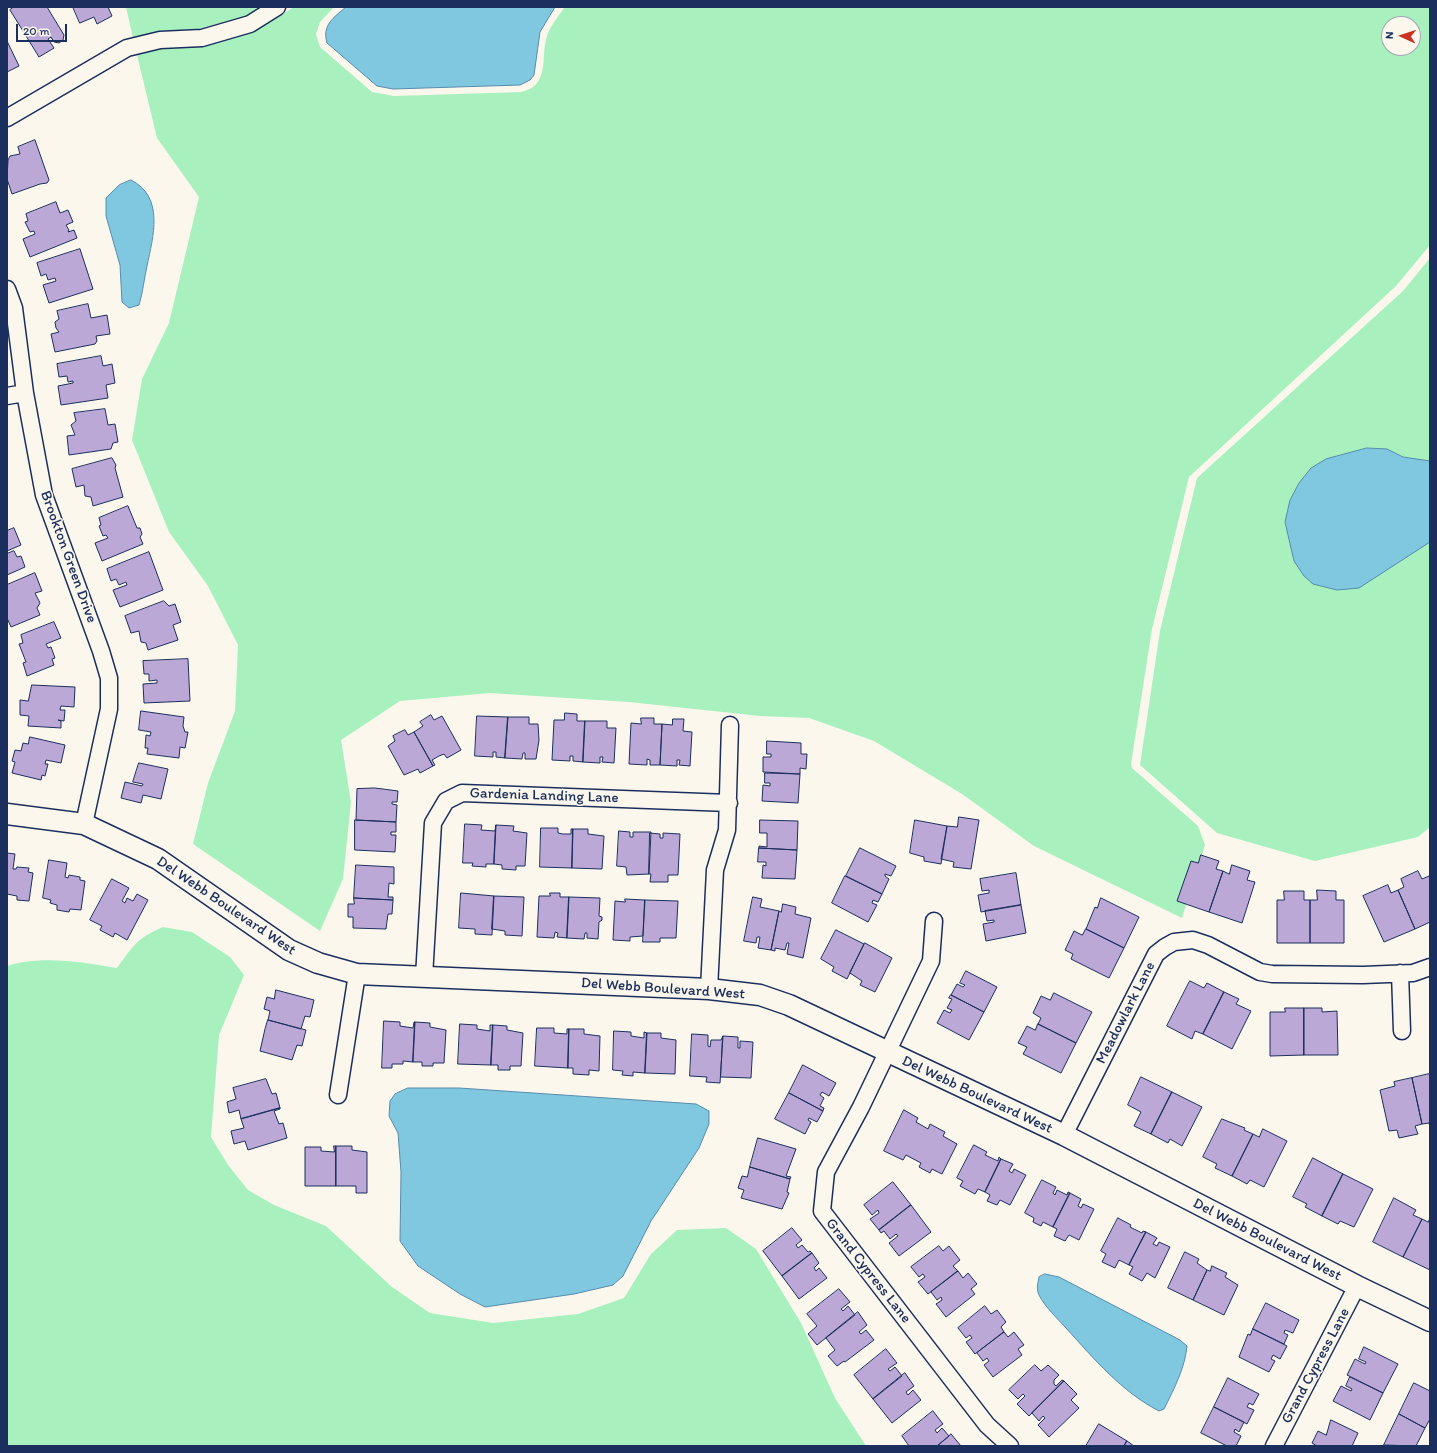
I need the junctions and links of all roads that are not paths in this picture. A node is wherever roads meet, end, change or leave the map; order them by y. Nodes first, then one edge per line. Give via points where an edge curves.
1 (277, 7) edge
2 (7, 118) edge
3 (7, 289) edge
4 (25, 393) junction
5 (7, 396) edge
6 (730, 725) dead end
7 (729, 803) junction
8 (7, 814) edge
9 (84, 824) junction
10 (934, 921) dead end
11 (1430, 967) edge
12 (357, 974) junction
13 (1400, 974) junction
14 (424, 977) junction
15 (709, 989) junction
16 (1402, 1031) dead end
17 (888, 1053) junction
18 (338, 1095) dead end
19 (1064, 1135) junction
20 (1358, 1286) junction
21 (1430, 1321) edge
22 (1010, 1446) edge
23 (1274, 1446) edge

1 - 2 street via 250,24 202,38 160,40 127,48
3 - 4 street, Brookton Green Drive via 14,308
4 - 5 street
4 - 9 street, Brookton Green Drive via 44,495 109,678 109,709
6 - 7 street
7 - 14 street, Gardenia Landing Lane via 462,793 446,801 434,823
7 - 15 street via 727,830 715,870
8 - 9 street, Del Webb Boulevard West
9 - 12 street, Del Webb Boulevard West via 158,860 289,950 318,963
10 - 17 street, Grand Cypress Lane via 931,961
11 - 13 street, Meadowlark Lane
12 - 14 street, Del Webb Boulevard West
12 - 18 street
13 - 16 street
13 - 19 street, Meadowlark Lane via 1272,974 1256,970 1193,940 1169,944 1156,954
14 - 15 street, Del Webb Boulevard West
15 - 17 street, Del Webb Boulevard West via 760,995 789,1005
17 - 19 street, Del Webb Boulevard West
17 - 22 street, Grand Cypress Lane via 826,1172 822,1211 987,1425
19 - 20 street, Del Webb Boulevard West
20 - 21 street, Del Webb Boulevard West
20 - 23 street, Grand Cypress Lane

